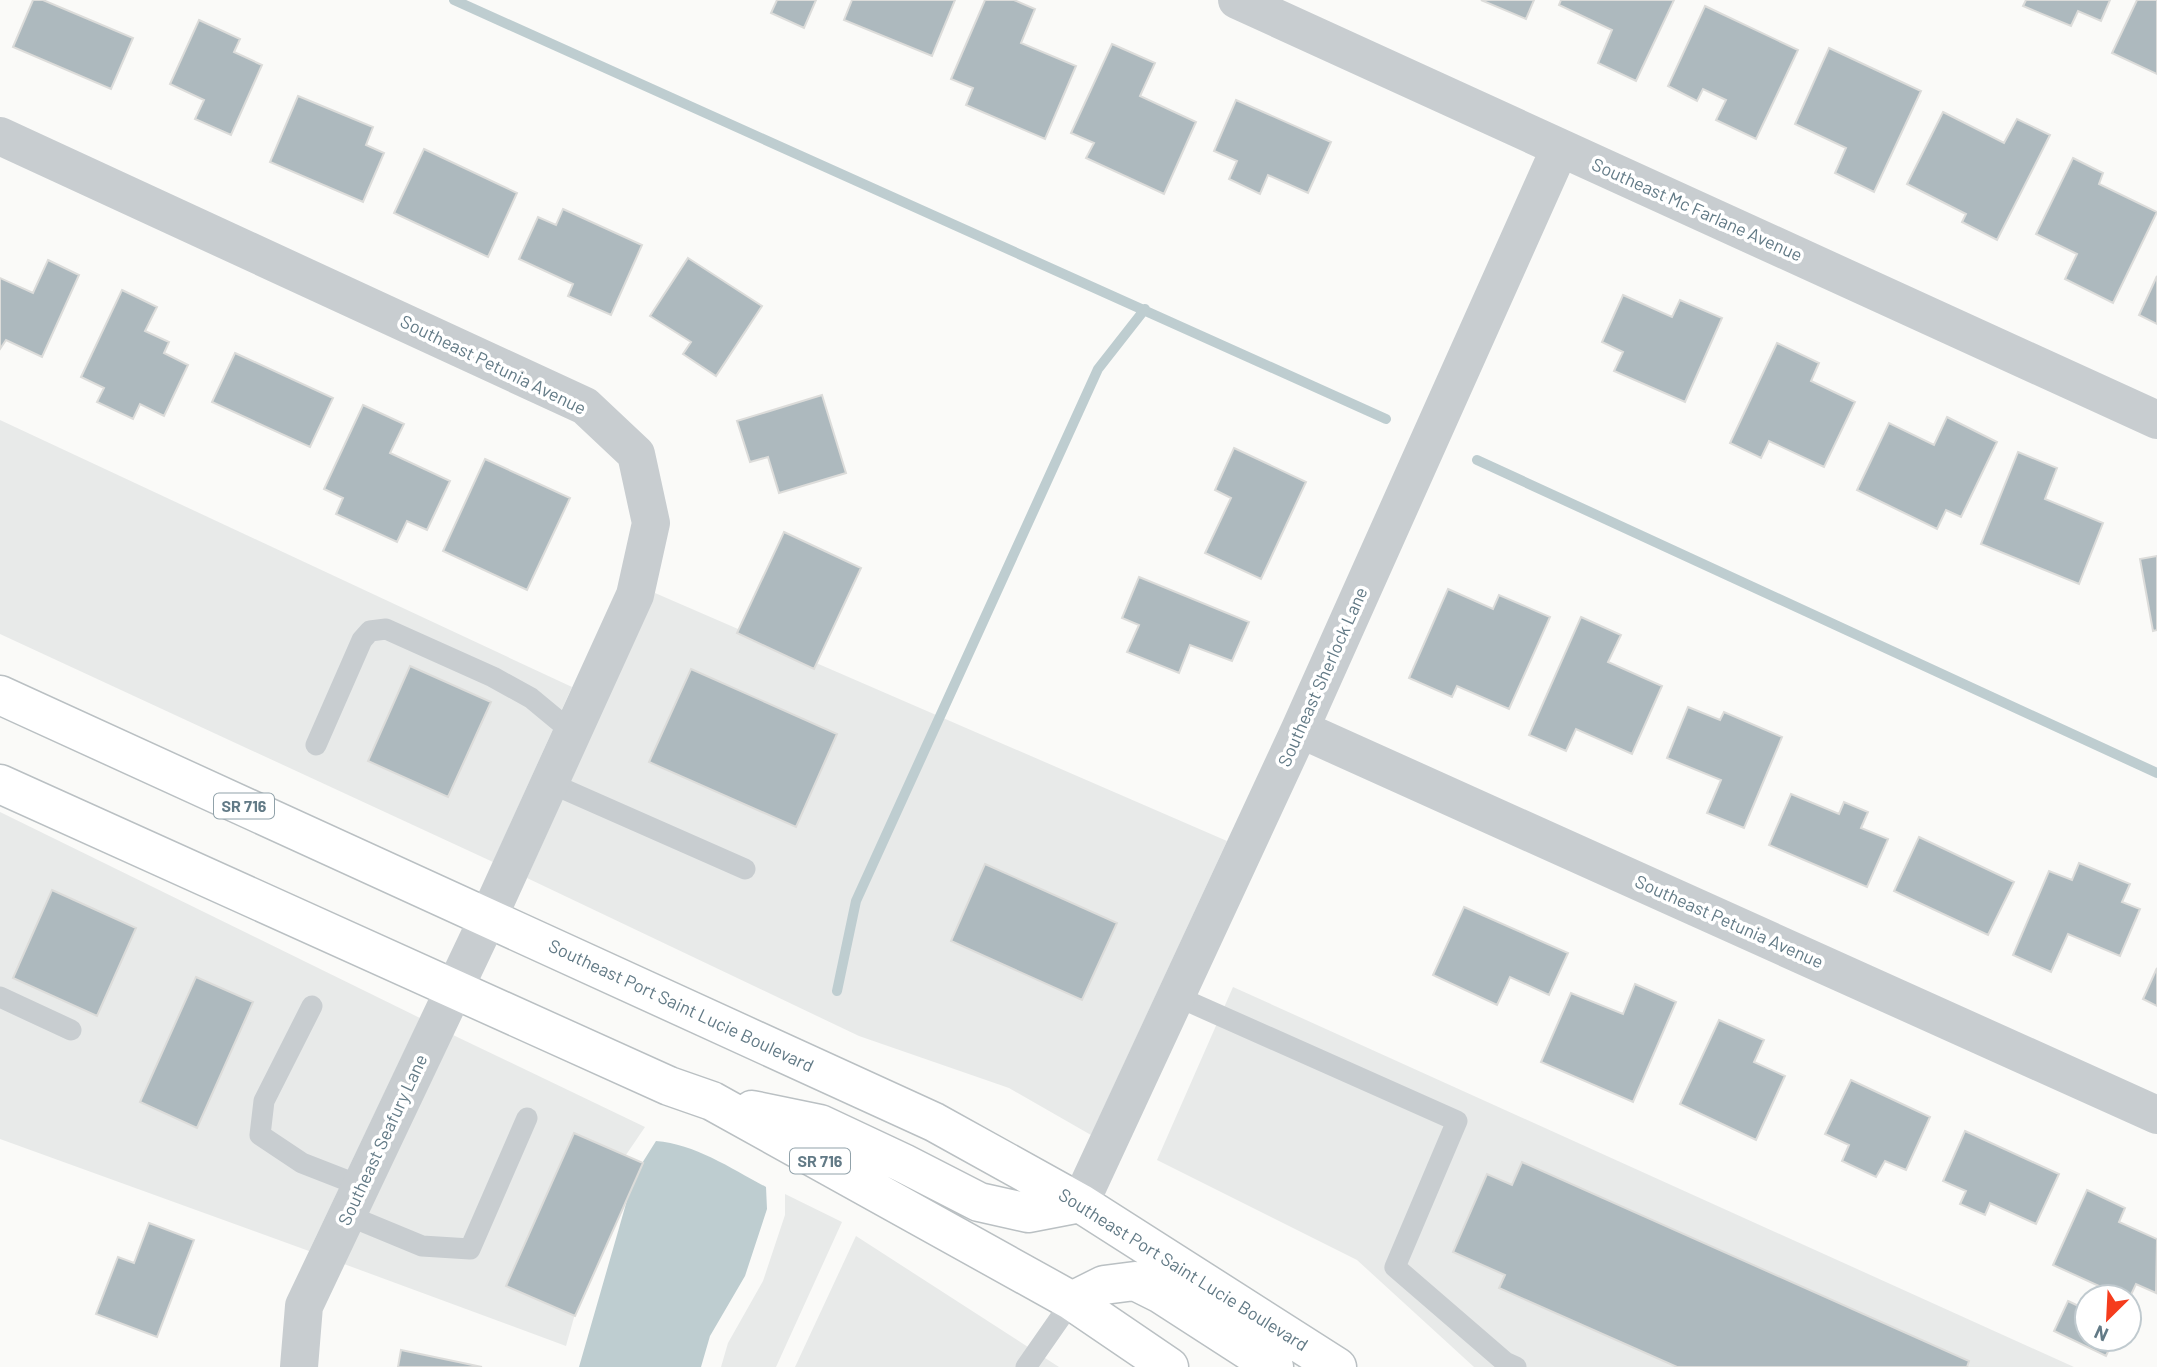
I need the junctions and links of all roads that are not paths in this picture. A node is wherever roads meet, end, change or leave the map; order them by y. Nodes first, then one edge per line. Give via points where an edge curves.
1 (1237, 0) edge
2 (0, 136) edge
3 (1560, 148) junction
4 (2157, 419) edge
5 (0, 695) edge
6 (1300, 729) junction
7 (572, 732) junction
8 (316, 745) dead end
9 (550, 783) junction
10 (0, 784) edge
11 (745, 869) dead end
12 (488, 918) junction
13 (454, 989) junction
14 (1176, 996) junction
15 (0, 998) edge
16 (313, 1006) dead end
17 (71, 1030) dead end
18 (712, 1101) junction
19 (2157, 1115) edge
20 (527, 1118) dead end
21 (354, 1200) junction
22 (1080, 1203) junction
23 (1072, 1301) junction
24 (299, 1367) edge
25 (1026, 1367) edge
26 (1169, 1367) edge
27 (1274, 1367) edge
28 (1337, 1367) edge
29 (1516, 1367) edge

1 - 3 street, Southeast Mc Farlane Avenue
2 - 7 street, Southeast Petunia Avenue via 585,406 636,454 651,523 635,595
3 - 4 street, Southeast Mc Farlane Avenue
3 - 6 street, Southeast Sherlock Lane
5 - 12 main road, Southeast Port Saint Lucie Boulevard / SR 716
6 - 14 street, Southeast Sherlock Lane
6 - 19 street, Southeast Petunia Avenue
7 - 8 lane via 531,698 386,629 370,631 362,640
7 - 9 street, Southeast Petunia Avenue
9 - 11 lane
9 - 12 street, Southeast Petunia Avenue
10 - 13 main road, SR 716
12 - 13 street, Southeast Seafury Lane
12 - 22 main road, Southeast Port Saint Lucie Boulevard / SR 716 via 934,1122
13 - 18 main road, SR 716
13 - 21 street, Southeast Seafury Lane
14 - 22 street, Southeast Sherlock Lane
14 - 29 lane via 1457,1121 1395,1268
15 - 17 lane
16 - 21 lane via 264,1101 260,1135
18 - 22 main road via 820,1124 979,1202 1028,1213
18 - 23 main road, SR 716
20 - 21 lane via 470,1249 422,1245
21 - 24 street, Southeast Seafury Lane via 304,1306
22 - 28 main road, Southeast Port Saint Lucie Boulevard / SR 716
23 - 25 lane
23 - 26 main road, SR 716
23 - 27 main road via 1104,1285 1135,1281

